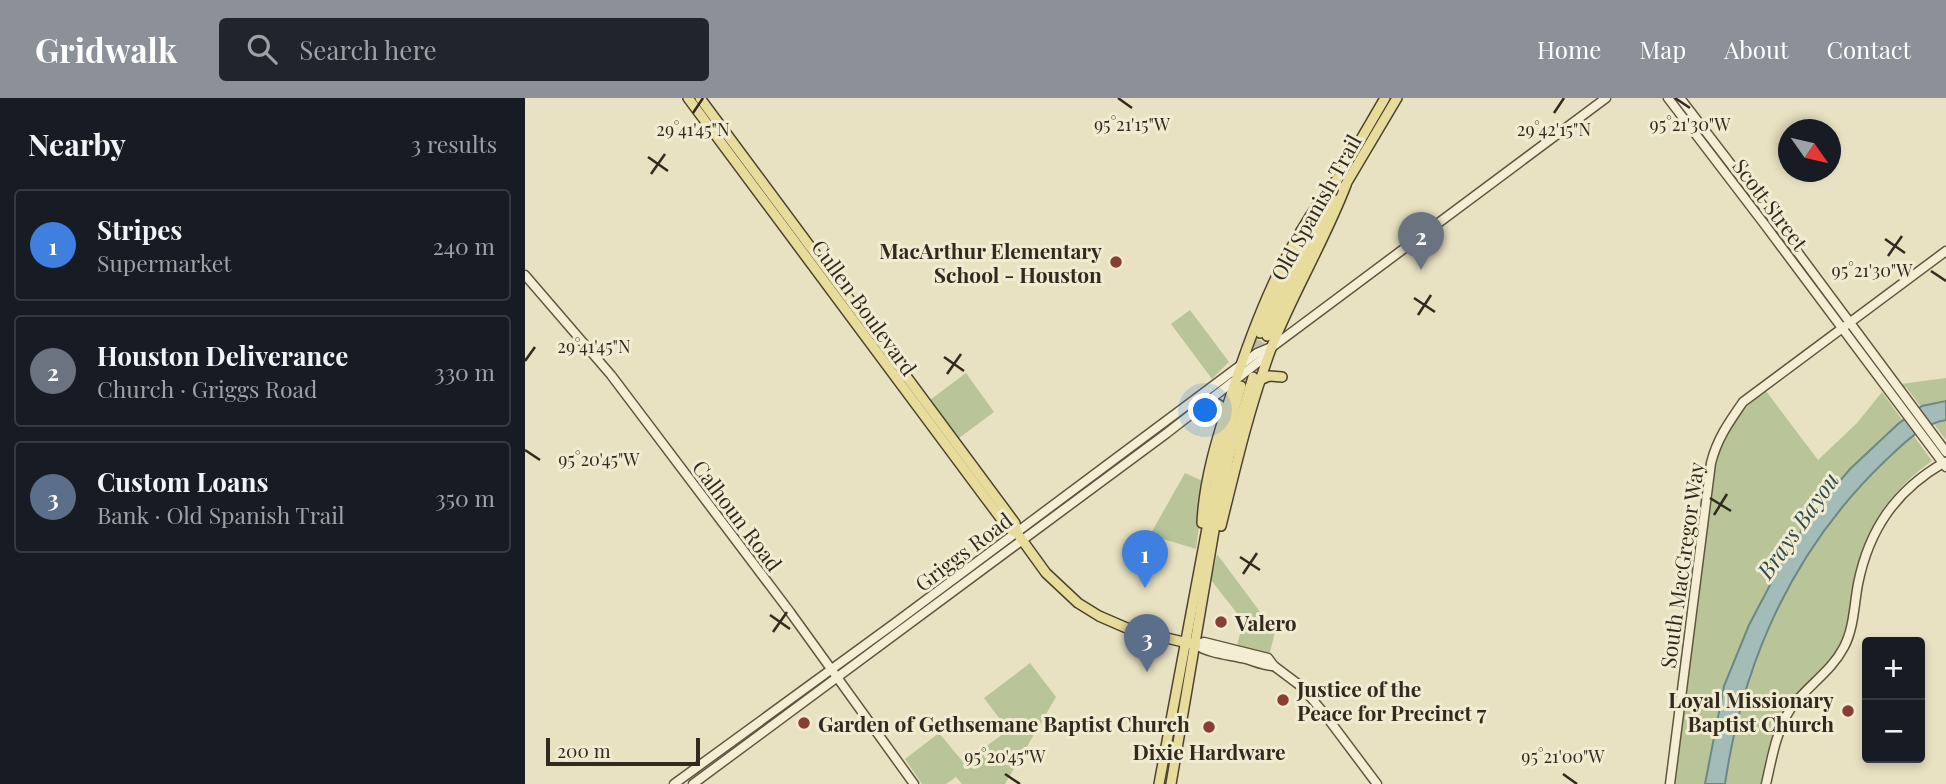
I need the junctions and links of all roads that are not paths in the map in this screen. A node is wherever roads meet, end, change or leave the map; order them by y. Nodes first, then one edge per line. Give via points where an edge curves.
1 (688, 98) edge
2 (700, 98) edge
3 (1606, 98) edge
4 (1668, 98) edge
5 (1680, 98) edge
6 (1391, 99) edge
7 (1337, 179) junction
8 (1346, 185) junction
9 (1946, 251) edge
10 (525, 275) edge
11 (1846, 326) junction
12 (1272, 347) junction
13 (1240, 366) junction
14 (1282, 377) dead end
15 (1256, 379) junction
16 (1238, 383) junction
17 (1204, 404) junction
18 (1225, 411) junction
19 (1940, 450) edge
20 (1945, 464) edge
21 (1020, 537) junction
22 (1206, 552) junction
23 (898, 627) junction
24 (1185, 642) junction
25 (1196, 645) junction
26 (832, 670) junction
27 (838, 678) junction
28 (1173, 711) junction
29 (1183, 714) junction
30 (760, 721) junction
31 (767, 731) junction
32 (1159, 781) edge
33 (1171, 783) edge
34 (674, 784) edge
35 (693, 784) edge
36 (914, 784) edge
37 (1377, 784) edge
38 (1670, 784) edge
39 (1766, 784) edge

1 - 21 main road, Cullen Boulevard via 986,500
2 - 21 main road, Cullen Boulevard via 1015,523
3 - 12 main road, Griggs Road
4 - 11 main road, Scott Street
5 - 11 main road, Scott Street via 1773,219
6 - 7 main road, Old Spanish Trail
6 - 8 main road, Old Spanish Trail
7 - 8 main road, Old Spanish Trail via 1297,251 1263,335
7 - 13 main road via 1287,253
8 - 12 main road
9 - 11 main road, South MacGregor Way
10 - 26 main road, Calhoun Road via 611,375
11 - 19 main road, Scott Street
11 - 38 main road, South MacGregor Way via 1743,402 1715,447
12 - 13 main road, Griggs Road
12 - 15 main road
12 - 16 main road, Griggs Road
13 - 16 main road
13 - 21 main road, Griggs Road
14 - 15 main road
15 - 22 main road via 1219,534
16 - 17 main road, Griggs Road
16 - 18 main road
16 - 22 main road via 1220,459
17 - 18 main road via 1216,403
17 - 21 main road, Griggs Road
18 - 22 main road via 1206,485
19 - 20 main road, Scott Street
20 - 39 main road via 1902,494 1877,529 1862,567 1845,644 1791,708 1777,735
21 - 23 main road, Griggs Road
21 - 24 main road, Cullen Boulevard via 1046,573 1078,603 1129,629
22 - 24 main road
22 - 25 main road
23 - 26 main road, Griggs Road
23 - 27 main road, Griggs Road
24 - 25 main road, Cullen Boulevard
24 - 28 main road
25 - 29 main road
25 - 37 main road, Cullen Boulevard via 1204,642 1268,659 1302,687
26 - 27 main road, Calhoun Road
26 - 30 main road, Griggs Road
27 - 31 main road, Griggs Road
27 - 36 main road, Calhoun Road
28 - 29 main road
28 - 32 main road
29 - 33 main road
30 - 31 main road
30 - 34 main road, Griggs Road
31 - 35 main road, Griggs Road
32 - 33 main road

